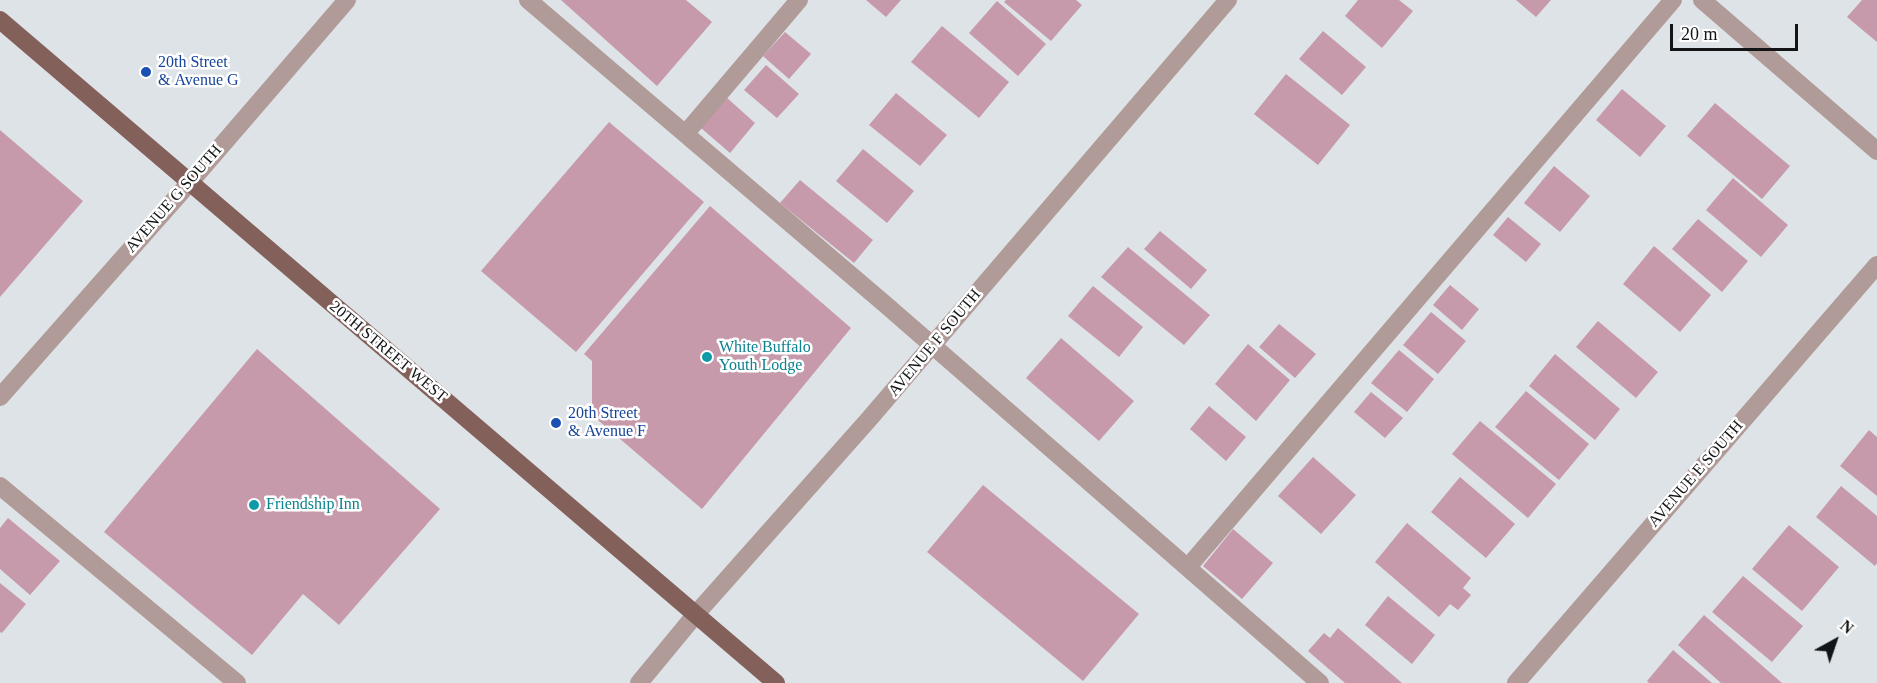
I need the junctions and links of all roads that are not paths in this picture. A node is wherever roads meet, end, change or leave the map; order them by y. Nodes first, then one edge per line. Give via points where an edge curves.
1 (347, 0) edge
2 (528, 0) edge
3 (799, 0) edge
4 (1228, 0) edge
5 (1673, 0) edge
6 (1702, 0) edge
7 (0, 20) edge
8 (686, 133) junction
9 (1877, 151) edge
10 (191, 181) junction
11 (1877, 265) edge
12 (932, 345) junction
13 (0, 397) edge
14 (0, 486) edge
15 (1188, 567) junction
16 (696, 614) junction
17 (215, 676) edge
18 (237, 683) edge
19 (639, 683) edge
20 (776, 683) edge
21 (1320, 683) edge
22 (1516, 683) edge

1 - 10 street, AVENUE G SOUTH
2 - 8 street
3 - 8 street
4 - 12 street, AVENUE F SOUTH
5 - 15 street
6 - 9 street
7 - 10 main road, 20TH STREET WEST
8 - 12 street
10 - 13 street, AVENUE G SOUTH
10 - 16 main road, 20TH STREET WEST
11 - 22 street, AVENUE E SOUTH
12 - 15 street
12 - 16 street, AVENUE F SOUTH
14 - 17 street
15 - 21 street
16 - 19 street, AVENUE F SOUTH
16 - 20 main road, 20TH STREET WEST
17 - 18 street

